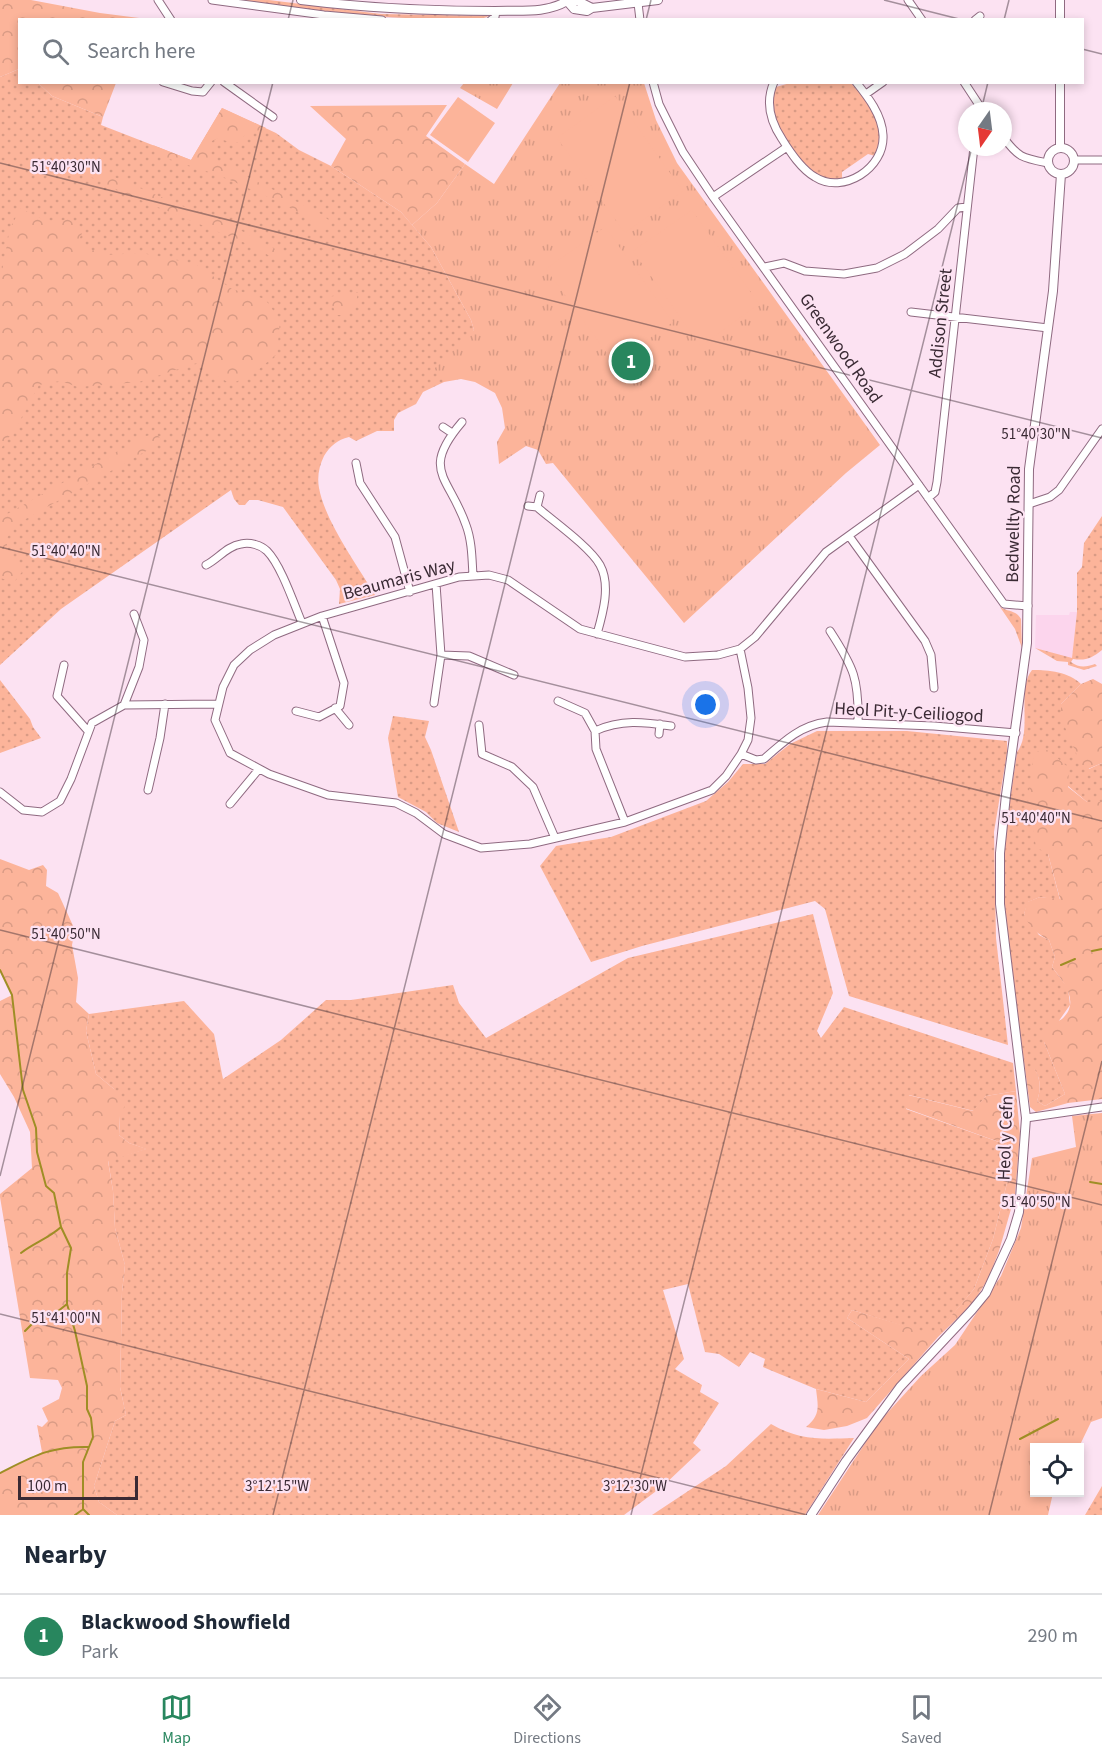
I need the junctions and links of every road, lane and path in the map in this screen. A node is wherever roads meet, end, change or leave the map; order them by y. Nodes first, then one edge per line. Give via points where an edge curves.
1 (158, 0) edge
2 (212, 0) edge
3 (301, 0) edge
4 (658, 0) edge
5 (908, 0) edge
6 (1060, 0) edge
7 (567, 1) edge
8 (638, 3) junction
9 (496, 11) junction
10 (170, 18) edge
11 (360, 18) edge
12 (494, 18) edge
13 (640, 18) edge
14 (921, 18) edge
15 (1060, 18) edge
16 (169, 84) edge
17 (209, 84) edge
18 (227, 84) edge
19 (654, 84) edge
20 (773, 84) edge
21 (858, 84) edge
22 (880, 84) edge
23 (965, 84) edge
24 (1060, 84) edge
25 (866, 94) junction
26 (976, 102) edge
27 (273, 117) dead end
28 (788, 147) junction
29 (1060, 148) junction
30 (1012, 149) edge
31 (973, 156) edge
32 (1074, 160) junction
33 (1102, 160) edge
34 (1048, 163) junction
35 (1061, 174) junction
36 (713, 197) junction
37 (967, 207) junction
38 (765, 267) junction
39 (910, 312) dead end
40 (956, 318) junction
41 (1048, 328) junction
42 (462, 422) dead end
43 (443, 427) dead end
44 (1102, 429) edge
45 (452, 433) junction
46 (356, 463) dead end
47 (919, 485) junction
48 (540, 495) dead end
49 (928, 498) junction
50 (1029, 504) junction
51 (528, 506) dead end
52 (537, 507) junction
53 (849, 536) junction
54 (206, 565) dead end
55 (473, 576) junction
56 (436, 584) junction
57 (410, 592) junction
58 (1028, 606) junction
59 (134, 614) dead end
60 (322, 616) junction
61 (302, 623) junction
62 (830, 631) dead end
63 (597, 634) junction
64 (740, 649) junction
65 (441, 655) junction
66 (64, 665) dead end
67 (514, 675) dead end
68 (925, 682) dead end
69 (558, 701) dead end
70 (434, 703) dead end
71 (165, 704) junction
72 (217, 704) junction
73 (124, 705) junction
74 (335, 708) junction
75 (296, 711) dead end
76 (858, 723) junction
77 (660, 724) junction
78 (349, 725) dead end
79 (478, 725) dead end
80 (671, 726) dead end
81 (88, 731) junction
82 (595, 731) junction
83 (1016, 733) junction
84 (659, 734) dead end
85 (741, 754) junction
86 (259, 769) junction
87 (148, 790) dead end
88 (0, 792) edge
89 (230, 804) dead end
90 (625, 822) junction
91 (555, 838) junction
92 (1102, 1107) edge
93 (1026, 1118) junction
94 (811, 1515) edge

1 - 10 street
2 - 11 street
3 - 9 street via 407,11
4 - 8 street
5 - 14 street
6 - 15 street
7 - 8 street via 592,8
7 - 9 street via 545,10
8 - 13 street
9 - 12 street
16 - 17 street via 203,92
18 - 27 street
19 - 36 street, Greenwood Road via 678,142
20 - 28 street via 769,96 773,126
21 - 25 street
22 - 25 street
23 - 26 street
24 - 29 street
25 - 28 street via 880,120 883,136 881,151 860,176 828,183 815,178
28 - 36 street
29 - 32 street via 1068,150
29 - 34 street via 1049,154
30 - 34 street via 1025,158
31 - 37 street, Addison Street
32 - 33 street
32 - 35 street via 1069,171
34 - 35 street
35 - 41 street, Bedwellty Road
36 - 38 street, Greenwood Road
37 - 38 street via 958,208 905,254 877,268 844,274 805,271 784,263
37 - 40 street, Addison Street
38 - 47 street, Greenwood Road
39 - 40 street
40 - 41 street
40 - 49 street, Addison Street via 937,482 935,492
41 - 50 street, Bedwellty Road via 1029,469
42 - 45 street
43 - 45 street
44 - 50 street via 1059,490
45 - 55 street via 441,450 440,468 466,525
46 - 57 street via 360,483 395,537
47 - 49 street, Greenwood Road
47 - 53 street
48 - 52 street
49 - 58 street, Greenwood Road via 1004,604
50 - 58 street, Bedwellty Road
51 - 52 street
52 - 63 street via 600,565 605,592
53 - 64 street via 826,552 755,637
53 - 68 street via 925,641 931,655 934,685
54 - 61 street via 218,563 226,551 243,543 262,547 274,561
55 - 56 street, Beaumaris Way
55 - 63 street, Beaumaris Way via 508,580 580,629
56 - 57 street, Beaumaris Way
56 - 65 street
57 - 60 street, Beaumaris Way
58 - 83 street, Bedwellty Road
59 - 73 street via 144,640 140,667
60 - 61 street, Beaumaris Way
60 - 74 street via 344,683 340,706
61 - 72 street, Beaumaris Way via 274,635 234,665
62 - 76 street via 856,679
63 - 64 street, Beaumaris Way via 685,657
64 - 85 street via 751,718
65 - 67 street via 470,656
65 - 70 street
66 - 81 street via 57,696
69 - 82 street via 585,713
71 - 72 street
71 - 73 street
71 - 87 street
72 - 86 street, Beaumaris Way via 214,720 230,753
73 - 81 street via 92,723
74 - 75 street via 319,717
74 - 78 street
76 - 83 street, Heol Pit-y-Ceiliogod
76 - 85 street, Heol Pit-y-Ceiliogod via 815,724 784,741 764,759
77 - 80 street
77 - 82 street via 620,723
77 - 84 street
79 - 91 street via 482,754 512,767 533,787
81 - 88 street via 60,801 42,812 22,810
82 - 90 street via 596,749
83 - 93 street, Heol y Cefn via 1005,795 999,878
85 - 90 street via 712,790
86 - 89 street
86 - 91 street, Beaumaris Way via 328,795 396,803 444,834 481,848
90 - 91 street
92 - 93 street
93 - 94 street, Heol y Cefn via 1019,1212 986,1293 900,1387

